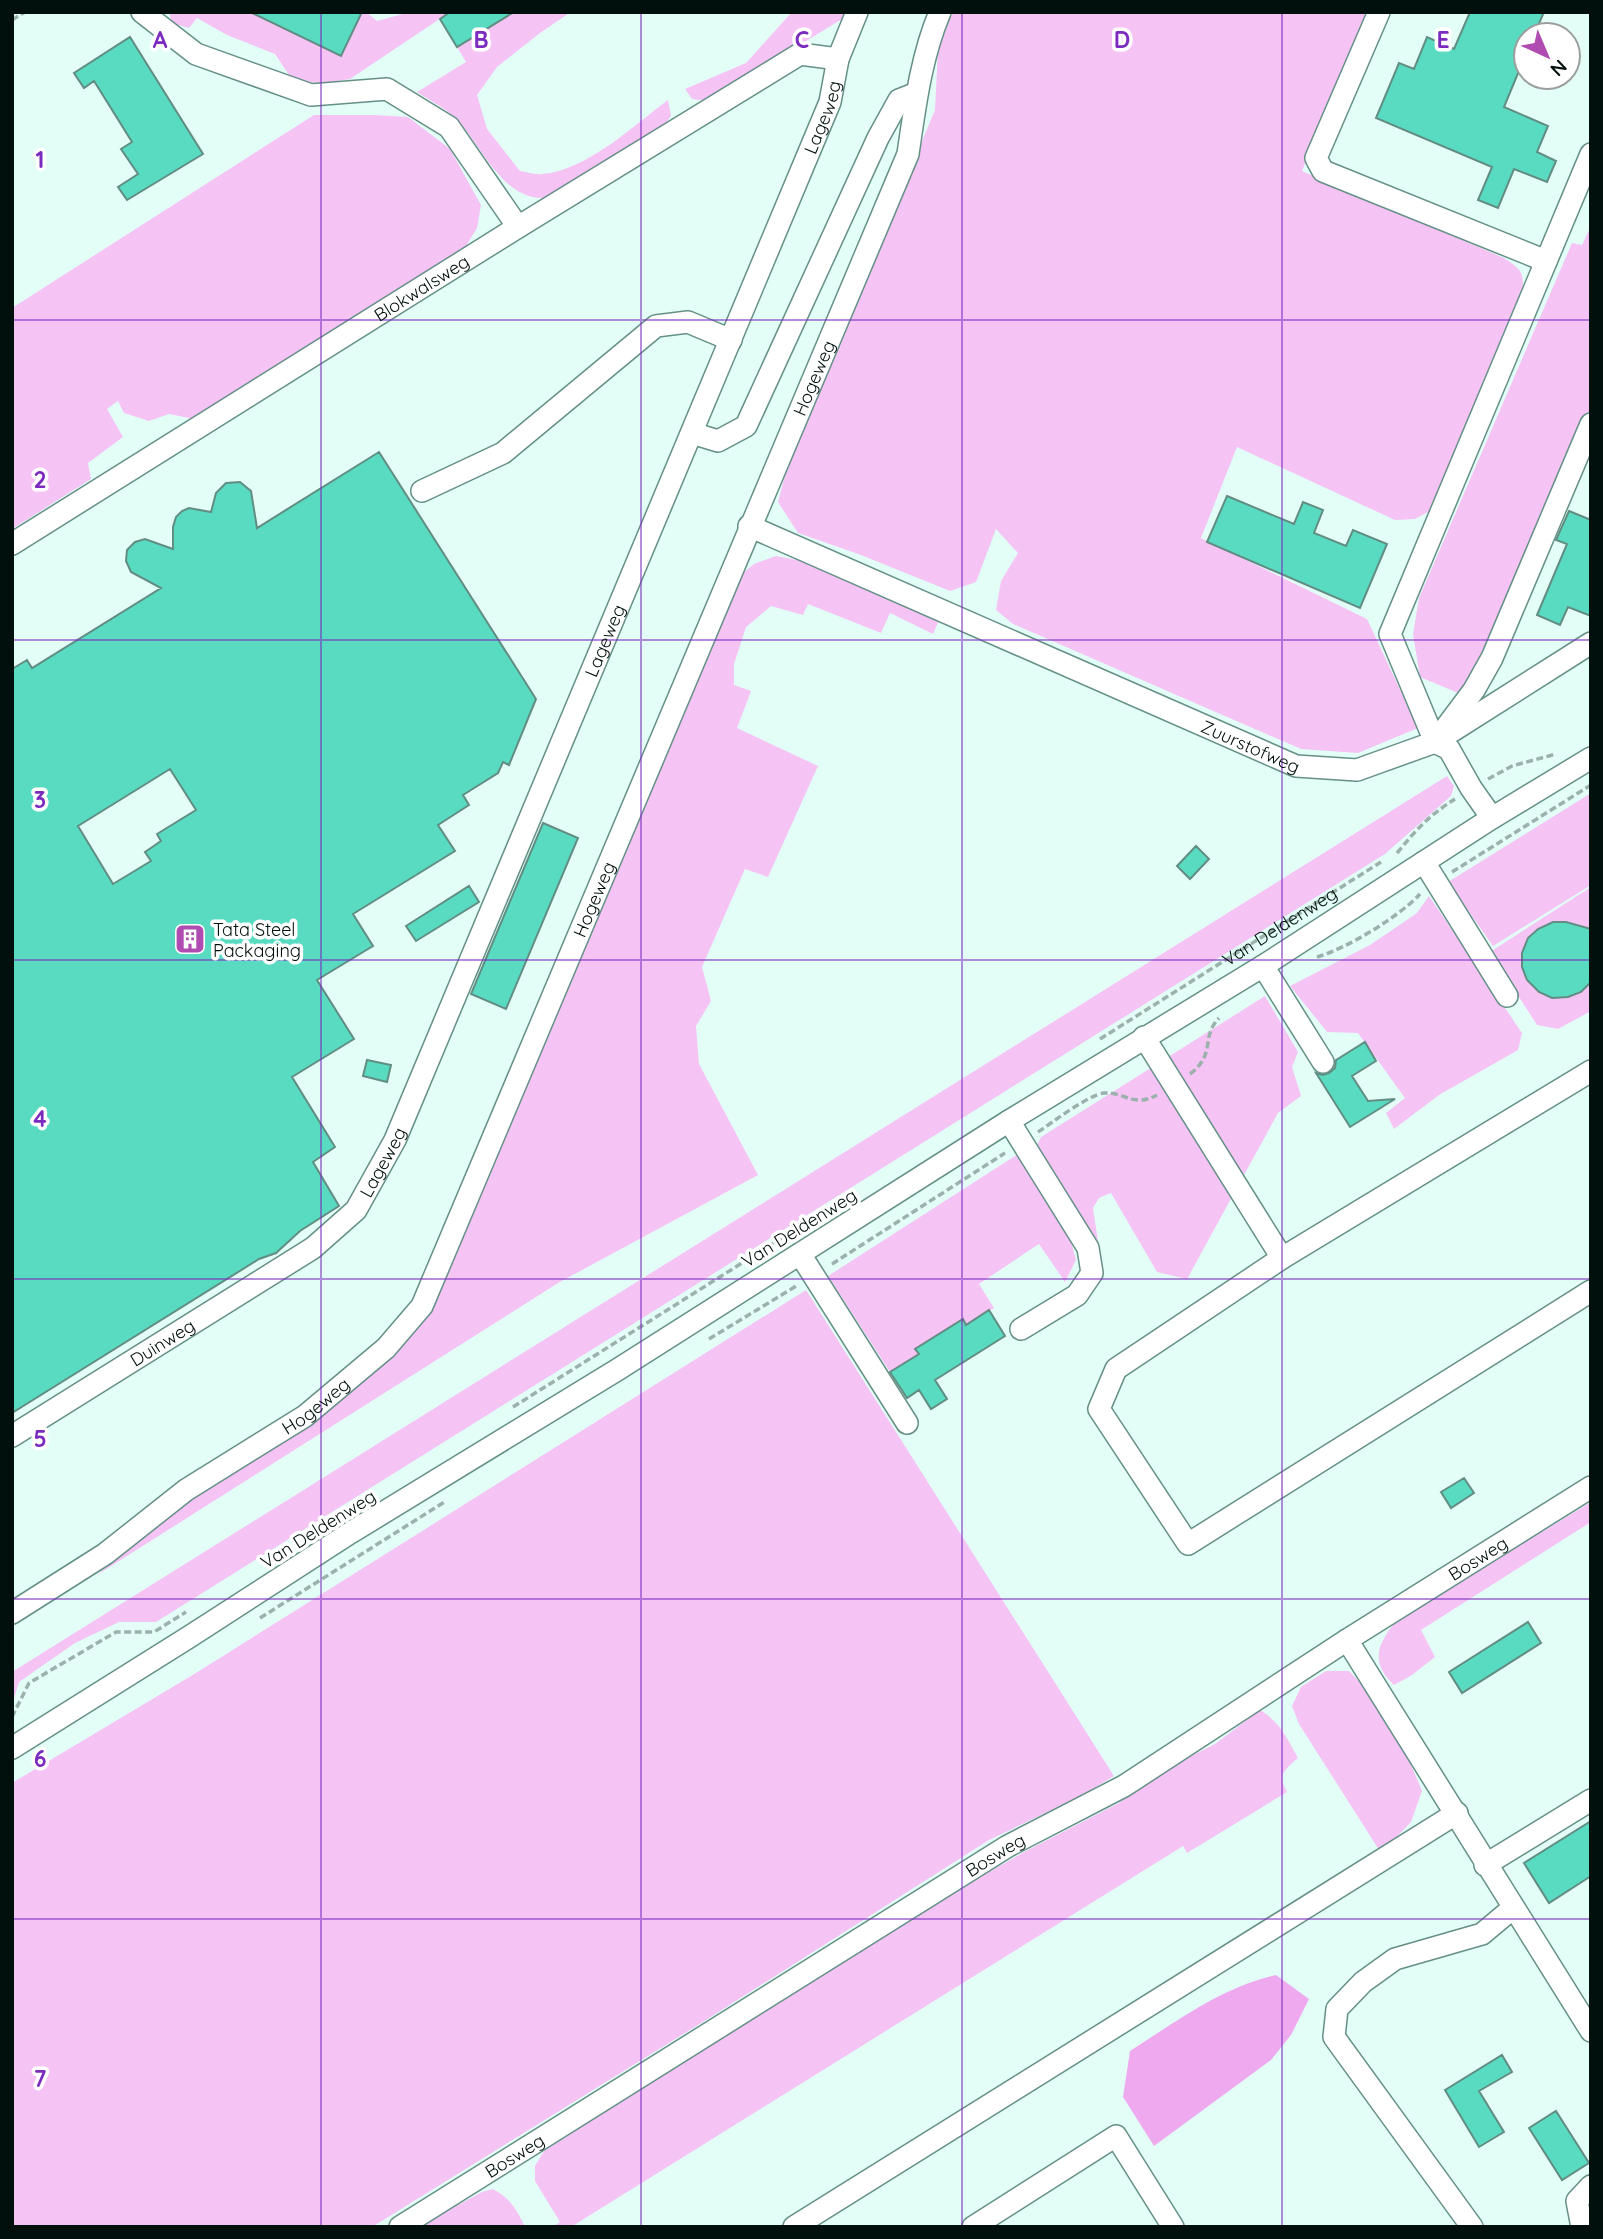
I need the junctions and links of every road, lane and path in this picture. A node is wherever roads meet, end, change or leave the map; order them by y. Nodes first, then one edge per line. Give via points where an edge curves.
1 (25, 12) edge
2 (142, 12) edge
3 (857, 12) edge
4 (940, 12) edge
5 (1379, 12) edge
6 (12, 20) edge
7 (838, 58) junction
8 (917, 93) junction
9 (1591, 154) edge
10 (518, 227) junction
11 (1546, 261) junction
12 (731, 340) junction
13 (1591, 424) edge
14 (692, 433) junction
15 (422, 491) dead end
16 (749, 526) junction
17 (12, 544) edge
18 (1591, 643) edge
19 (1435, 742) junction
20 (1560, 753) dead end
21 (1591, 758) edge
22 (1471, 788) junction
23 (1492, 818) junction
24 (1424, 862) junction
25 (1263, 966) junction
26 (1507, 996) dead end
27 (1144, 1037) junction
28 (1090, 1045) dead end
29 (1323, 1062) dead end
30 (1591, 1071) edge
31 (1009, 1121) junction
32 (793, 1231) dead end
33 (313, 1248) joint
34 (800, 1254) junction
35 (1282, 1258) junction
36 (1591, 1291) edge
37 (1021, 1329) dead end
38 (509, 1409) dead end
39 (907, 1423) dead end
40 (12, 1436) edge
41 (1591, 1487) edge
42 (189, 1610) dead end
43 (12, 1613) edge
44 (1347, 1640) junction
45 (12, 1717) edge
46 (12, 1748) edge
47 (1591, 1800) edge
48 (1457, 1813) junction
49 (1485, 1865) junction
50 (1513, 1908) junction
51 (1591, 2031) edge
52 (1591, 2186) edge
53 (400, 2227) edge
54 (794, 2227) edge
55 (973, 2227) edge
56 (1173, 2227) edge
57 (1472, 2227) edge
58 (1584, 2227) edge

1 - 6 path
2 - 10 lane via 196,54 311,95 387,89 449,127
3 - 7 lane, Lageweg
4 - 8 lane, Hogeweg
5 - 11 lane via 1316,158 1324,171
7 - 10 lane, Blokwalsweg via 800,54
7 - 12 lane, Lageweg via 830,102
8 - 14 lane via 899,100 878,138 746,426 718,441
8 - 16 lane, Hogeweg via 908,154
9 - 11 lane
10 - 17 lane, Blokwalsweg
11 - 19 lane via 1390,634
12 - 14 lane, Lageweg
12 - 15 lane via 688,322 656,326 503,453
13 - 19 lane via 1492,658
14 - 33 lane, Lageweg via 395,1140 356,1210
16 - 19 lane, Zuurstofweg via 1296,766 1357,770
16 - 43 lane, Hogeweg via 422,1306 386,1348 305,1416 186,1490 105,1554
18 - 19 lane, Zuurstofweg
19 - 22 lane via 1448,749
20 - 22 path, Van Deldenweg via 1513,766
21 - 23 lane, Van Deldenweg
22 - 23 lane
22 - 28 path, Van Deldenweg via 1429,816 1398,852
23 - 24 lane, Van Deldenweg
24 - 25 lane, Van Deldenweg
24 - 26 lane
25 - 27 lane, Van Deldenweg
25 - 29 lane
27 - 31 lane, Van Deldenweg
27 - 35 lane
30 - 35 lane
31 - 34 lane, Van Deldenweg
31 - 37 lane via 1088,1248 1092,1273 1077,1295
32 - 38 path, Van Deldenweg
33 - 40 lane, Duinweg
34 - 39 lane
34 - 46 lane, Van Deldenweg
35 - 36 lane via 1116,1369 1099,1409 1188,1544
41 - 44 lane, Bosweg
42 - 45 path via 153,1632 116,1632 29,1683
44 - 48 lane
44 - 53 lane, Bosweg via 1124,1786 1008,1846
47 - 49 lane
48 - 49 lane
48 - 54 lane
49 - 50 lane
50 - 51 lane
50 - 57 lane via 1482,1934 1395,1959 1337,2009 1334,2037
52 - 58 lane via 1577,2201
55 - 56 lane via 1116,2136

